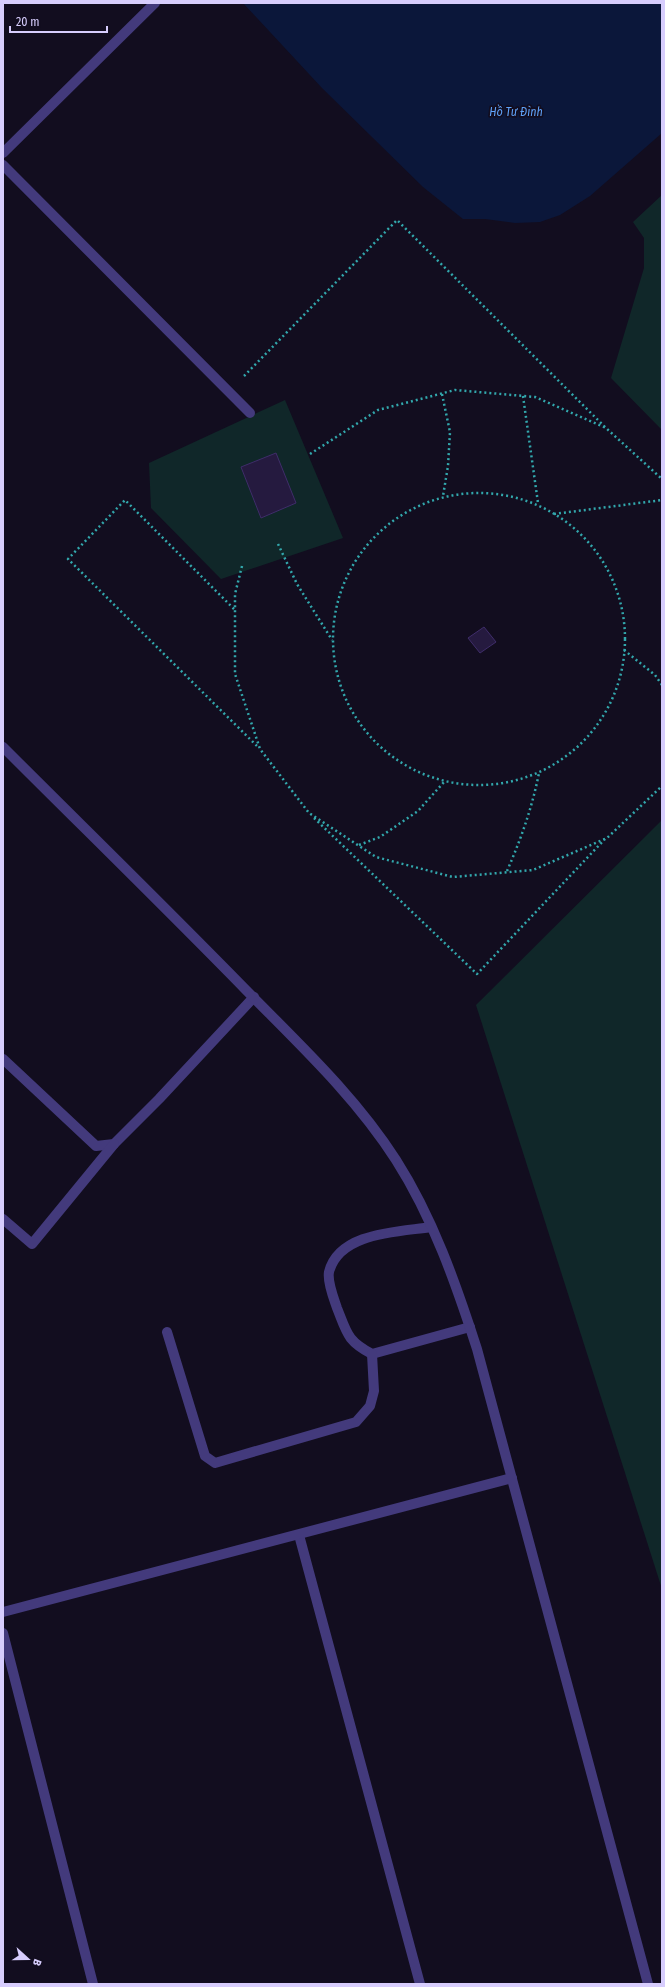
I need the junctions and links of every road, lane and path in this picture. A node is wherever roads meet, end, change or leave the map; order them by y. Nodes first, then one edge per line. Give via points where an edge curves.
1 (155, 3) edge
2 (3, 153) edge
3 (3, 165) edge
4 (228, 392) junction
5 (442, 394) junction
6 (523, 396) junction
7 (250, 414) dead end
8 (606, 428) junction
9 (310, 454) dead end
10 (662, 479) edge
11 (443, 496) junction
12 (662, 500) edge
13 (538, 503) junction
14 (554, 514) junction
15 (278, 544) dead end
16 (242, 566) dead end
17 (235, 609) junction
18 (333, 640) junction
19 (624, 650) junction
20 (662, 684) edge
21 (3, 747) edge
22 (260, 749) junction
23 (538, 773) junction
24 (444, 782) junction
25 (662, 786) edge
26 (309, 813) junction
27 (607, 838) junction
28 (359, 845) junction
29 (506, 872) junction
30 (254, 997) junction
31 (3, 1059) edge
32 (114, 1144) junction
33 (3, 1218) edge
34 (431, 1227) junction
35 (470, 1327) junction
36 (167, 1332) dead end
37 (372, 1354) junction
38 (512, 1478) junction
39 (299, 1535) junction
40 (3, 1612) edge
41 (3, 1633) edge
42 (93, 1984) edge
43 (420, 1984) edge
44 (648, 1984) edge

1 - 2 street
3 - 4 street
4 - 7 street
4 - 8 path via 397,220
5 - 6 path via 455,390
5 - 9 path via 378,410
5 - 11 path via 450,432
6 - 8 path via 535,397
6 - 13 path
8 - 10 path
11 - 13 path via 491,492
11 - 18 path via 399,516 363,549 340,592
12 - 14 path
13 - 14 path
14 - 19 path via 578,530 608,568 624,613
15 - 18 path via 297,584
16 - 17 path via 235,594
17 - 22 path via 234,674
17 - 22 path via 125,500 68,559
18 - 24 path via 341,688 364,730 400,763
19 - 20 path via 655,675
19 - 23 path via 624,662 609,708 579,747
21 - 30 street
22 - 26 path
23 - 24 path via 492,786
23 - 29 path via 534,802
24 - 28 path via 418,811 380,837
25 - 27 path
26 - 27 path via 477,974
26 - 28 path
27 - 29 path via 533,870
28 - 29 path via 376,857 453,877
30 - 32 street
30 - 34 street via 334,1081 373,1127 396,1160
31 - 32 street via 96,1146
32 - 33 street via 32,1244
34 - 35 street via 459,1291
34 - 37 street via 378,1234 355,1242 338,1255 329,1273 333,1297 348,1338
35 - 37 street
35 - 38 street
36 - 37 street via 205,1456 214,1462 356,1422 370,1406 374,1391
38 - 39 street
38 - 44 street
39 - 40 street
39 - 43 street
41 - 42 street

